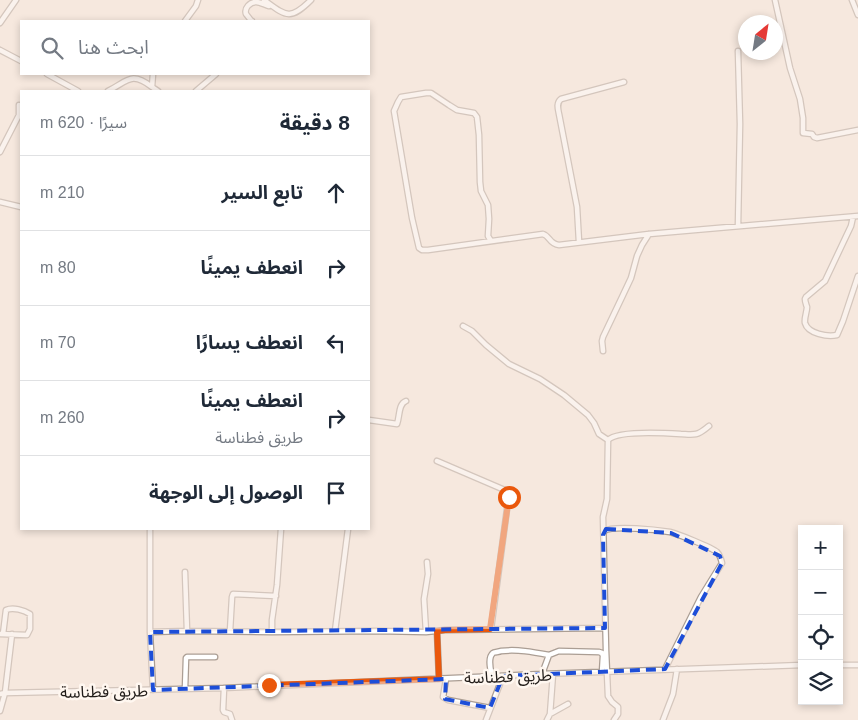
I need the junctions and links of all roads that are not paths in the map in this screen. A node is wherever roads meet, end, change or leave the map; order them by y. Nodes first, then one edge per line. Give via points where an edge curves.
1 (16, 0) edge
2 (198, 0) edge
3 (264, 0) edge
4 (311, 0) edge
5 (775, 0) edge
6 (852, 0) edge
7 (273, 7) junction
8 (858, 15) edge
9 (186, 20) edge
10 (251, 20) edge
11 (0, 23) edge
12 (0, 50) edge
13 (20, 60) edge
14 (738, 60) edge
15 (49, 75) edge
16 (153, 75) edge
17 (215, 75) edge
18 (624, 82) dead end
19 (152, 87) junction
20 (76, 90) edge
21 (110, 90) edge
22 (156, 90) edge
23 (197, 90) edge
24 (19, 105) dead end
25 (858, 130) edge
26 (0, 152) edge
27 (0, 202) edge
28 (20, 208) edge
29 (855, 216) edge
30 (738, 226) junction
31 (648, 234) junction
32 (491, 241) junction
33 (579, 242) junction
34 (858, 276) edge
35 (463, 326) dead end
36 (603, 351) dead end
37 (406, 400) dead end
38 (370, 420) edge
39 (709, 426) dead end
40 (608, 440) junction
41 (437, 461) dead end
42 (150, 530) edge
43 (281, 530) edge
44 (348, 530) edge
45 (604, 531) junction
46 (427, 562) dead end
47 (185, 572) dead end
48 (276, 596) junction
49 (605, 628) junction
50 (490, 629) junction
51 (187, 631) junction
52 (230, 631) junction
53 (335, 631) junction
54 (437, 631) junction
55 (150, 632) junction
56 (272, 632) junction
57 (426, 632) junction
58 (1, 634) edge
59 (12, 634) junction
60 (215, 656) dead end
61 (549, 656) junction
62 (798, 665) edge
63 (843, 665) edge
64 (858, 665) edge
65 (664, 669) junction
66 (677, 669) junction
67 (604, 672) junction
68 (542, 674) junction
69 (554, 674) junction
70 (503, 676) junction
71 (492, 677) junction
72 (439, 679) junction
73 (446, 679) junction
74 (224, 688) junction
75 (185, 689) junction
76 (153, 690) junction
77 (2, 694) edge
78 (568, 704) dead end
79 (490, 708) junction
80 (0, 711) edge
81 (550, 714) junction
82 (232, 720) edge
83 (486, 720) edge
84 (547, 720) edge
85 (614, 720) edge
86 (663, 720) edge

1 - 11 street
2 - 9 street
3 - 7 street
4 - 7 street via 292,14 281,13
5 - 25 street via 800,100 803,133 816,138
6 - 8 street
7 - 10 street via 257,2 247,6 245,10
12 - 13 street
14 - 30 street
15 - 20 street
16 - 19 street
17 - 23 street
18 - 33 street via 562,99 558,104 577,207
19 - 21 street via 134,78
19 - 22 street
24 - 26 street via 19,115
27 - 28 street
29 - 30 street
29 - 34 street via 826,281 805,298 808,328 830,337 837,335
30 - 31 street
31 - 33 street
31 - 36 street via 603,337
32 - 32 street via 488,236 488,205 481,191 477,117 474,113 457,110 432,93 401,97 394,111 420,249
32 - 33 street via 543,234 556,245
35 - 40 street via 472,330 509,364 564,395 592,419 599,434
37 - 38 street via 401,405 397,424
39 - 40 street via 698,434 627,434
40 - 45 street
41 - 50 street via 509,494
42 - 55 street
43 - 48 street
44 - 53 street
45 - 49 street
45 - 65 street via 612,528 671,532 710,548 720,556 722,563
46 - 57 street
47 - 51 street
48 - 52 street via 233,594
48 - 56 street
49 - 50 street
49 - 67 street
50 - 54 street
51 - 52 street
51 - 55 street
52 - 56 street
53 - 56 street
53 - 57 street
54 - 57 street
54 - 72 street
55 - 76 street
58 - 59 street
58 - 59 street via 6,610 29,613 29,633
59 - 77 street
60 - 75 street via 186,658
61 - 67 street via 559,651 599,652 602,653
61 - 68 street
61 - 71 street via 526,651 494,652 490,660
62 - 66 street, طريق فطناسة
63 - 64 street
65 - 66 street, طريق فطناسة
65 - 67 street, طريق فطناسة
66 - 86 street via 673,694
67 - 69 street, طريق فطناسة
67 - 85 street via 608,696 618,708
68 - 69 street, طريق فطناسة
68 - 70 street, طريق فطناسة
69 - 81 street
70 - 71 street, طريق فطناسة
70 - 79 street
71 - 73 street, طريق فطناسة
72 - 73 street, طريق فطناسة
72 - 74 street, طريق فطناسة
73 - 79 street via 445,699
74 - 75 street, طريق فطناسة
74 - 82 street via 222,710 230,714
75 - 76 street, طريق فطناسة
76 - 77 street, طريق فطناسة
77 - 80 street
78 - 81 street
79 - 83 street
81 - 84 street

